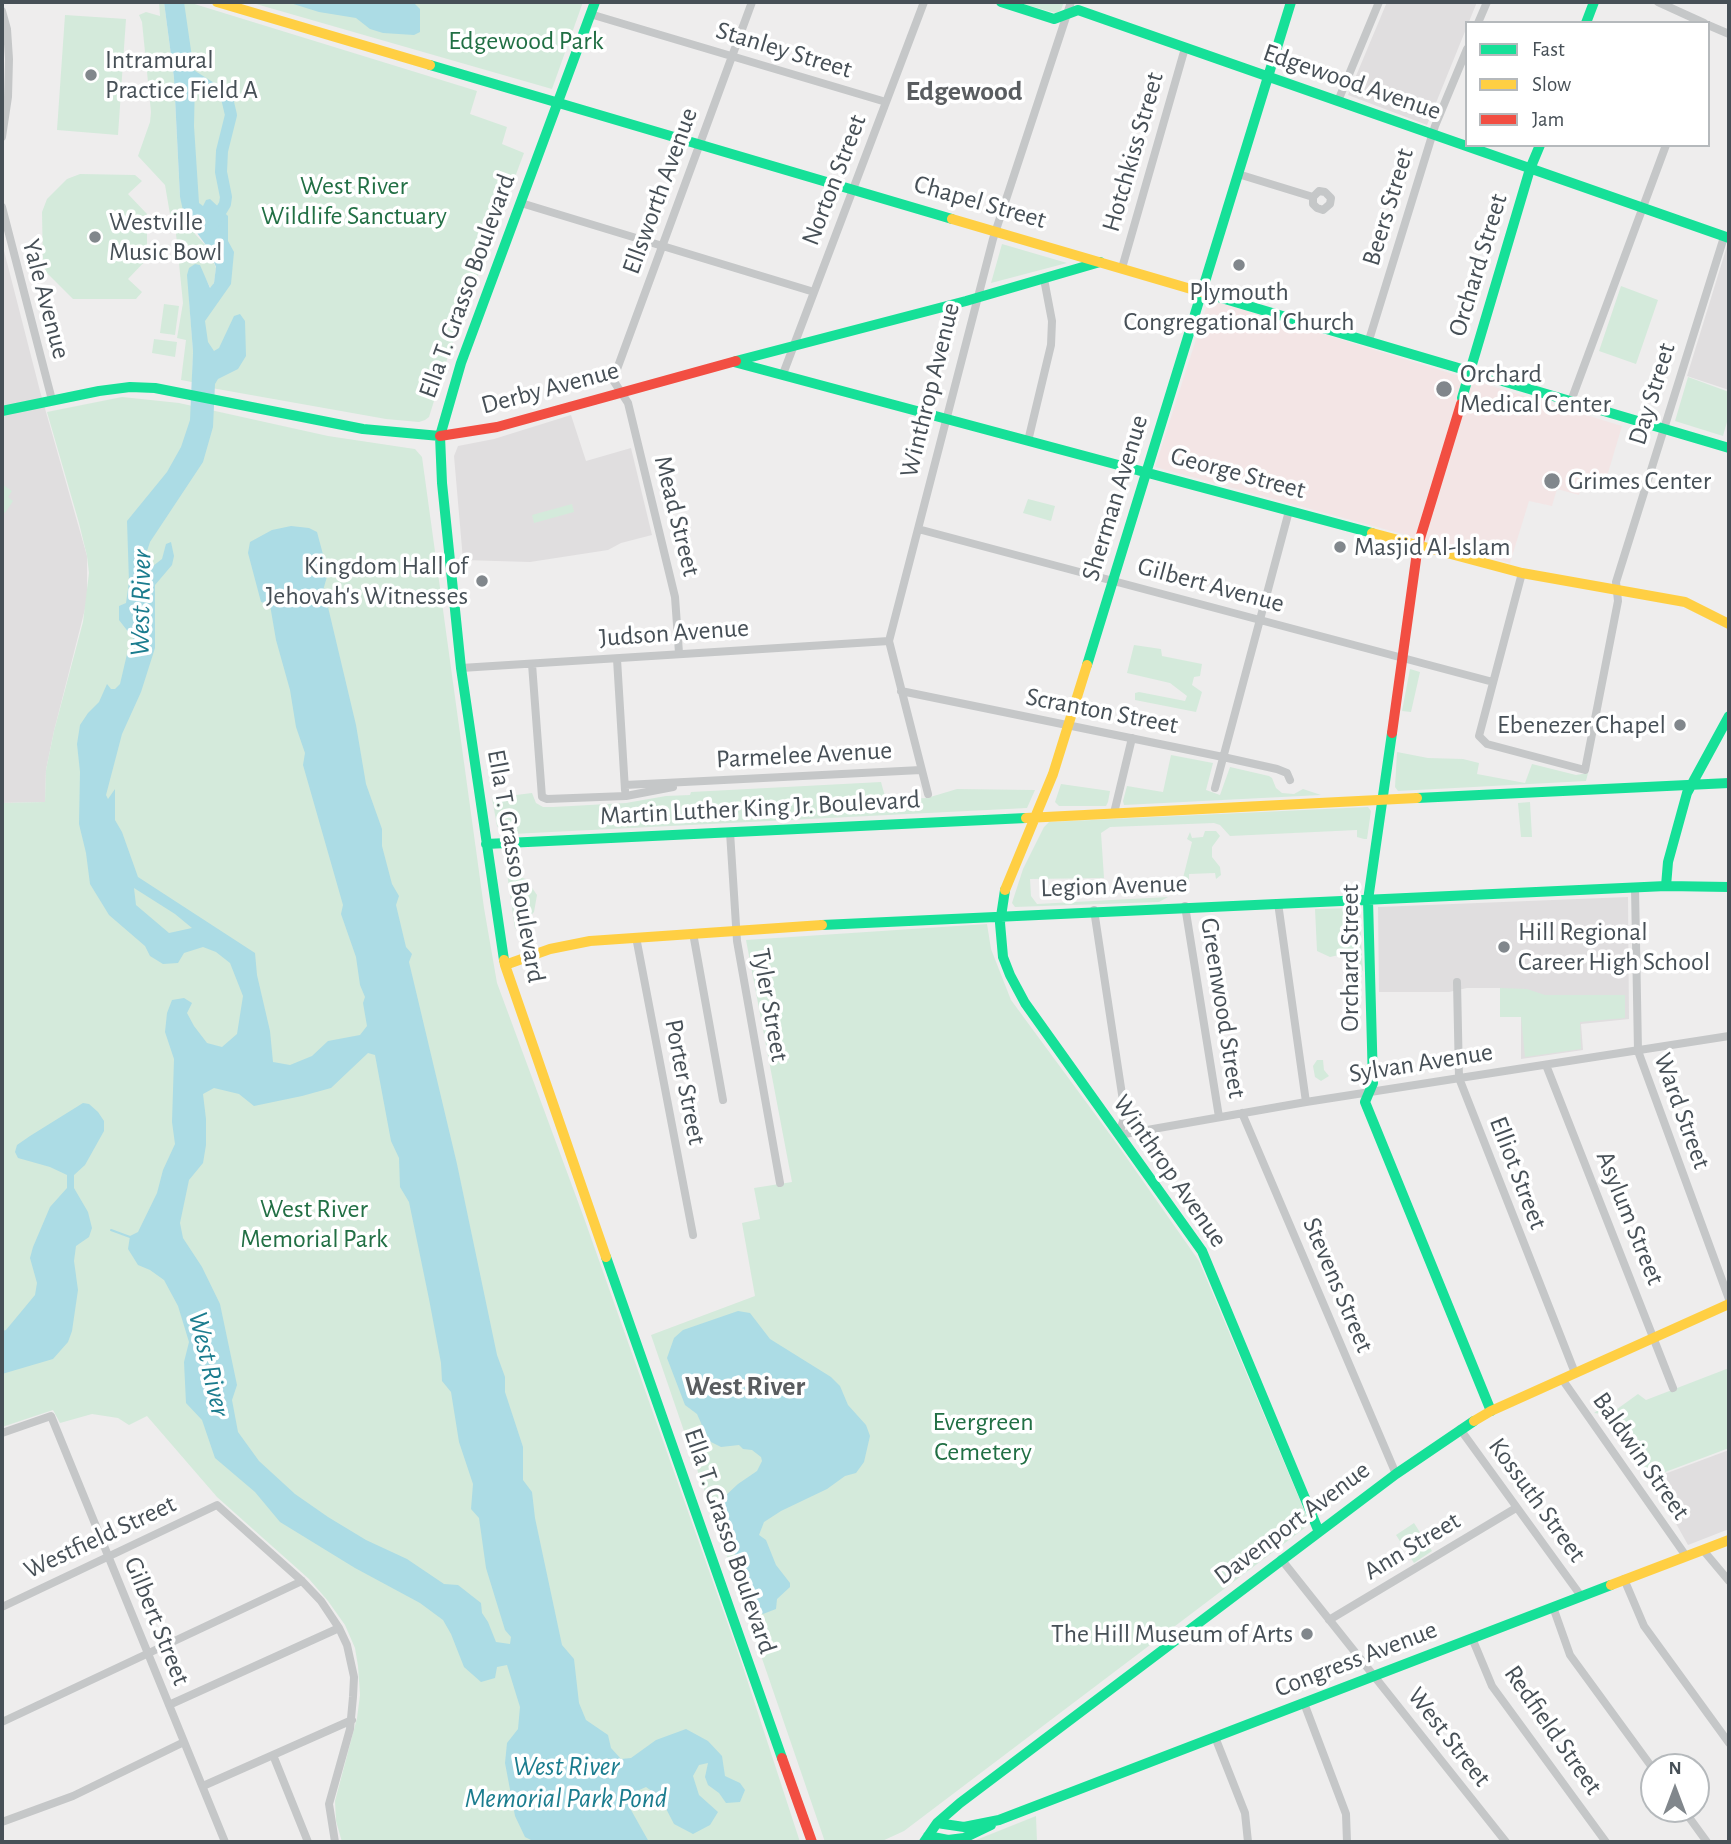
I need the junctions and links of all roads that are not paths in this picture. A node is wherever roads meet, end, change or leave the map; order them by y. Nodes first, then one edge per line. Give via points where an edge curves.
1 (217, 2) edge
2 (595, 2) edge
3 (752, 2) edge
4 (924, 2) edge
5 (1001, 2) edge
6 (1291, 2) edge
7 (1379, 2) edge
8 (1487, 2) edge
9 (1594, 2) edge
10 (1658, 2) edge
11 (1072, 7) edge
12 (2, 11) edge
13 (590, 15) junction
14 (1479, 21) edge
15 (1587, 21) edge
16 (1698, 21) edge
17 (1710, 26) edge
18 (1729, 34) edge
19 (1185, 48) junction
20 (1465, 54) edge
21 (731, 56) junction
22 (1268, 77) junction
23 (558, 102) junction
24 (886, 102) junction
25 (1338, 102) junction
26 (1432, 134) junction
27 (2, 137) edge
28 (700, 144) junction
29 (1465, 146) edge
30 (1469, 147) edge
31 (1538, 147) edge
32 (1665, 147) edge
33 (1531, 169) junction
34 (1238, 174) junction
35 (853, 189) junction
36 (1313, 197) dead end
37 (521, 202) junction
38 (2, 207) edge
39 (1643, 208) junction
40 (996, 230) junction
41 (1726, 237) edge
42 (663, 246) junction
43 (1100, 262) junction
44 (1122, 268) junction
45 (1044, 279) junction
46 (1202, 291) junction
47 (814, 292) junction
48 (977, 298) junction
49 (1369, 340) junction
50 (794, 344) junction
51 (734, 362) junction
52 (1470, 372) junction
53 (783, 374) junction
54 (621, 392) junction
55 (52, 400) junction
56 (1571, 401) junction
57 (2, 411) edge
58 (946, 419) junction
59 (1663, 429) junction
60 (440, 436) junction
61 (1028, 441) junction
62 (1729, 448) edge
63 (1147, 471) junction
64 (1289, 511) junction
65 (918, 529) junction
66 (1418, 545) junction
67 (1522, 573) junction
68 (1113, 580) junction
69 (1617, 590) junction
70 (1260, 620) junction
71 (1729, 624) edge
72 (889, 641) junction
73 (679, 653) junction
74 (1402, 657) junction
75 (617, 659) junction
76 (532, 664) junction
77 (461, 668) junction
78 (1493, 682) junction
79 (901, 691) junction
80 (1729, 716) edge
81 (1068, 726) junction
82 (1132, 738) junction
83 (1223, 757) junction
84 (921, 770) junction
85 (1290, 780) dead end
86 (689, 783) junction
87 (1729, 783) edge
88 (625, 785) junction
89 (1692, 785) junction
90 (1215, 788) dead end
91 (928, 794) dead end
92 (625, 796) junction
93 (1384, 800) junction
94 (1114, 813) junction
95 (1037, 817) junction
96 (730, 832) junction
97 (486, 844) junction
98 (1667, 886) junction
99 (1729, 887) edge
100 (1635, 888) junction
101 (1368, 900) junction
102 (1278, 903) junction
103 (1185, 906) junction
104 (1094, 910) junction
105 (1000, 914) junction
106 (736, 930) junction
107 (693, 933) junction
108 (636, 937) junction
109 (505, 965) junction
110 (1457, 982) dead end
111 (1025, 1003) joint
112 (1729, 1036) edge
113 (1638, 1051) junction
114 (1546, 1065) junction
115 (1458, 1078) junction
116 (1370, 1092) junction
117 (723, 1100) dead end
118 (1306, 1102) junction
119 (1242, 1113) junction
120 (1219, 1117) junction
121 (1119, 1135) junction
122 (780, 1183) dead end
123 (693, 1235) dead end
124 (1729, 1302) edge
125 (1654, 1338) junction
126 (1575, 1373) junction
127 (1562, 1379) junction
128 (1673, 1388) dead end
129 (1491, 1411) junction
130 (1460, 1429) junction
131 (2, 1433) edge
132 (1396, 1474) junction
133 (1516, 1508) junction
134 (1319, 1532) junction
135 (1729, 1540) edge
136 (1703, 1550) junction
137 (108, 1556) junction
138 (1686, 1556) junction
139 (1282, 1559) junction
140 (1624, 1580) junction
141 (302, 1581) junction
142 (1729, 1581) edge
143 (1581, 1596) junction
144 (2, 1607) edge
145 (1553, 1607) junction
146 (1329, 1620) junction
147 (339, 1628) junction
148 (1472, 1638) junction
149 (147, 1653) junction
150 (1374, 1676) junction
151 (1304, 1703) junction
152 (169, 1705) junction
153 (352, 1720) junction
154 (2, 1721) edge
155 (1215, 1737) junction
156 (184, 1742) junction
157 (1729, 1743) edge
158 (1642, 1753) edge
159 (273, 1755) junction
160 (203, 1786) junction
161 (999, 1820) junction
162 (2, 1822) edge
163 (937, 1823) junction
164 (1693, 1823) edge
165 (926, 1839) edge
166 (225, 1842) edge
167 (306, 1842) edge
168 (335, 1842) edge
169 (811, 1842) edge
170 (1248, 1842) edge
171 (1347, 1842) edge
172 (1506, 1842) edge
173 (1606, 1842) edge
174 (1707, 1842) edge

1 - 23 main road, Chapel Street
2 - 13 main road, Ella T. Grasso Boulevard
3 - 21 street, Ellsworth Avenue
4 - 24 street, Norton Street
5 - 11 main road, Edgewood Avenue via 1054,19
6 - 22 main road, Sherman Avenue
7 - 25 street
8 - 14 street
9 - 15 main road
10 - 16 street
11 - 19 main road, Edgewood Avenue
11 - 40 street, Winthrop Avenue
12 - 27 street via 9,70
13 - 21 street, Stanley Street
13 - 23 main road, Ella T. Grasso Boulevard
17 - 18 street
19 - 22 main road, Edgewood Avenue
19 - 44 street, Hotchkiss Street
20 - 26 street, Beers Street
21 - 24 street, Stanley Street
21 - 28 street, Ellsworth Avenue
22 - 25 main road, Edgewood Avenue
22 - 34 main road, Sherman Avenue
23 - 28 main road, Chapel Street
23 - 37 main road, Ella T. Grasso Boulevard
24 - 35 street, Norton Street
25 - 26 main road, Edgewood Avenue
26 - 29 main road, Edgewood Avenue
26 - 49 street, Beers Street
28 - 35 main road, Chapel Street
28 - 42 street, Ellsworth Avenue
30 - 33 main road, Edgewood Avenue
31 - 33 main road, Orchard Street
32 - 39 street
33 - 39 main road, Edgewood Avenue
33 - 52 main road, Orchard Street
34 - 36 street
34 - 46 main road, Sherman Avenue
35 - 40 main road, Chapel Street
35 - 47 street, Norton Street
37 - 42 street
37 - 60 main road, Ella T. Grasso Boulevard via 461,363
38 - 55 street, Yale Avenue
39 - 41 main road, Edgewood Avenue
39 - 56 street
40 - 43 main road, Chapel Street
40 - 48 street, Winthrop Avenue
41 - 59 street, Day Street
42 - 47 street
42 - 54 street, Ellsworth Avenue via 612,380
43 - 44 main road, Chapel Street
43 - 45 main road, Derby Avenue
44 - 46 main road, Chapel Street
45 - 48 main road, Derby Avenue
45 - 61 street via 1052,321 1051,345
46 - 49 main road, Chapel Street
46 - 63 main road, Sherman Avenue
47 - 50 street, Norton Street
48 - 50 main road, Derby Avenue
48 - 58 street, Winthrop Avenue
49 - 52 main road, Chapel Street
50 - 51 main road, Derby Avenue
50 - 53 street, Norton Street
51 - 53 main road, George Street
51 - 54 main road, Derby Avenue
52 - 56 main road, Chapel Street
52 - 66 main road, Orchard Street
53 - 58 main road, George Street
54 - 60 main road, Derby Avenue via 497,427
54 - 73 street, Mead Street via 628,403 675,597
55 - 57 main road, Derby Avenue
55 - 60 main road, Derby Avenue via 130,387 363,429
56 - 59 main road, Chapel Street
58 - 61 main road, George Street
58 - 65 street, Winthrop Avenue
59 - 62 main road, Chapel Street
59 - 69 street, Day Street
60 - 77 main road, Ella T. Grasso Boulevard
61 - 63 main road, George Street
63 - 64 main road, George Street
63 - 68 main road, Sherman Avenue
64 - 66 main road, George Street
64 - 70 street
65 - 68 street, Gilbert Avenue
65 - 72 street, Winthrop Avenue
66 - 67 main road, George Street
66 - 74 main road, Orchard Street
67 - 69 main road, George Street
67 - 78 street
68 - 70 street, Gilbert Avenue
68 - 81 main road, Sherman Avenue
69 - 71 main road, George Street via 1685,602
69 - 78 street, Day Street via 1585,770 1483,741 1479,736
70 - 74 street, Gilbert Avenue
70 - 83 street
72 - 73 street, Judson Avenue
72 - 79 street, Winthrop Avenue
73 - 75 street, Judson Avenue
74 - 78 street, Gilbert Avenue
74 - 93 main road, Orchard Street
75 - 76 street, Judson Avenue
75 - 88 street
76 - 77 street, Judson Avenue
76 - 92 street, Parmelee Avenue via 542,797
77 - 97 main road, Ella T. Grasso Boulevard
79 - 81 street, Scranton Street
79 - 84 street, Winthrop Avenue
80 - 89 main road
81 - 82 street, Scranton Street
81 - 95 main road, Sherman Avenue
82 - 83 street, Scranton Street
82 - 94 street
83 - 85 street, Scranton Street via 1277,769
83 - 90 street
84 - 86 street, Parmelee Avenue
84 - 91 street, Winthrop Avenue
86 - 88 street, Parmelee Avenue
86 - 92 street, Parmelee Avenue
87 - 89 main road, Martin Luther King Jr. Boulevard
88 - 92 street
89 - 93 main road, Martin Luther King Jr. Boulevard
89 - 98 main road via 1672,845
93 - 94 main road, Martin Luther King Jr. Boulevard
93 - 101 main road, Orchard Street
94 - 95 main road, Martin Luther King Jr. Boulevard
95 - 96 main road, Martin Luther King Jr. Boulevard
95 - 105 main road, Sherman Avenue via 1005,888
96 - 97 main road, Martin Luther King Jr. Boulevard
96 - 106 street, Tyler Street
97 - 109 main road, Ella T. Grasso Boulevard
98 - 99 main road, Legion Avenue
98 - 100 main road, Legion Avenue
100 - 101 main road, Legion Avenue
100 - 113 street, Ward Street
101 - 102 main road, Legion Avenue
101 - 116 main road, Orchard Street
102 - 103 main road, Legion Avenue
102 - 118 street
103 - 104 main road, Legion Avenue
103 - 120 street, Greenwood Street
104 - 105 main road, Legion Avenue
104 - 121 street via 1125,1114
105 - 106 main road, Legion Avenue
105 - 111 main road, Sherman Avenue via 1003,957
106 - 107 main road, Legion Avenue
106 - 122 street, Tyler Street
107 - 108 main road, Legion Avenue
107 - 117 street
108 - 109 main road, Legion Avenue via 573,944
108 - 123 street, Porter Street
109 - 169 main road, Ella T. Grasso Boulevard
110 - 115 street, Elliot Street
111 - 121 main road, Winthrop Avenue
112 - 113 street, Sylvan Avenue
113 - 114 street, Sylvan Avenue
113 - 124 street, Ward Street
114 - 115 street, Sylvan Avenue
114 - 125 street, Asylum Street
115 - 116 street, Sylvan Avenue
115 - 126 street, Elliot Street
116 - 118 street, Sylvan Avenue
116 - 129 main road, Orchard Street via 1365,1102
118 - 119 street, Sylvan Avenue
119 - 120 street, Sylvan Avenue
119 - 132 street, Stevens Street
120 - 121 street, Sylvan Avenue
121 - 134 main road, Winthrop Avenue via 1202,1251
124 - 125 main road, Davenport Avenue
125 - 126 main road, Davenport Avenue
125 - 128 street, Asylum Street
126 - 127 main road, Davenport Avenue
127 - 129 main road, Davenport Avenue
127 - 138 street, Baldwin Street
129 - 130 main road, Davenport Avenue
130 - 132 main road, Davenport Avenue
130 - 133 street, Kossuth Street
131 - 137 street, Gilbert Street via 51,1416
132 - 134 main road, Davenport Avenue
133 - 143 street, Kossuth Street
133 - 146 street, Ann Street
134 - 139 main road, Davenport Avenue
135 - 136 main road, Congress Avenue
136 - 138 main road, Congress Avenue
136 - 142 street
137 - 141 street, Westfield Street via 217,1505
137 - 144 street, Westfield Street
137 - 149 street, Gilbert Street
138 - 140 main road, Congress Avenue
139 - 146 street, West Street
139 - 163 main road, Davenport Avenue
140 - 143 main road, Congress Avenue
140 - 157 street via 1644,1626
141 - 147 street
141 - 149 street
143 - 145 main road, Congress Avenue
145 - 148 main road, Congress Avenue
145 - 158 street via 1570,1655
146 - 150 street, West Street
147 - 152 street
147 - 153 street via 352,1668
148 - 150 main road, Congress Avenue
148 - 173 street, Redfield Street via 1492,1686
149 - 152 street, Gilbert Street
149 - 154 street
150 - 151 main road, Congress Avenue
150 - 172 street, West Street
151 - 155 main road, Congress Avenue
151 - 171 street via 1346,1814
152 - 156 street, Gilbert Street
153 - 159 street
153 - 168 street via 329,1804
155 - 161 main road, Congress Avenue
155 - 170 street via 1245,1813
156 - 160 street, Gilbert Street
156 - 162 street via 73,1796
159 - 160 street
159 - 167 street
160 - 166 street, Gilbert Street
161 - 163 main road, Congress Avenue via 964,1827
161 - 165 main road, Congress Avenue via 964,1838
163 - 165 main road, Davenport Avenue
164 - 174 street

